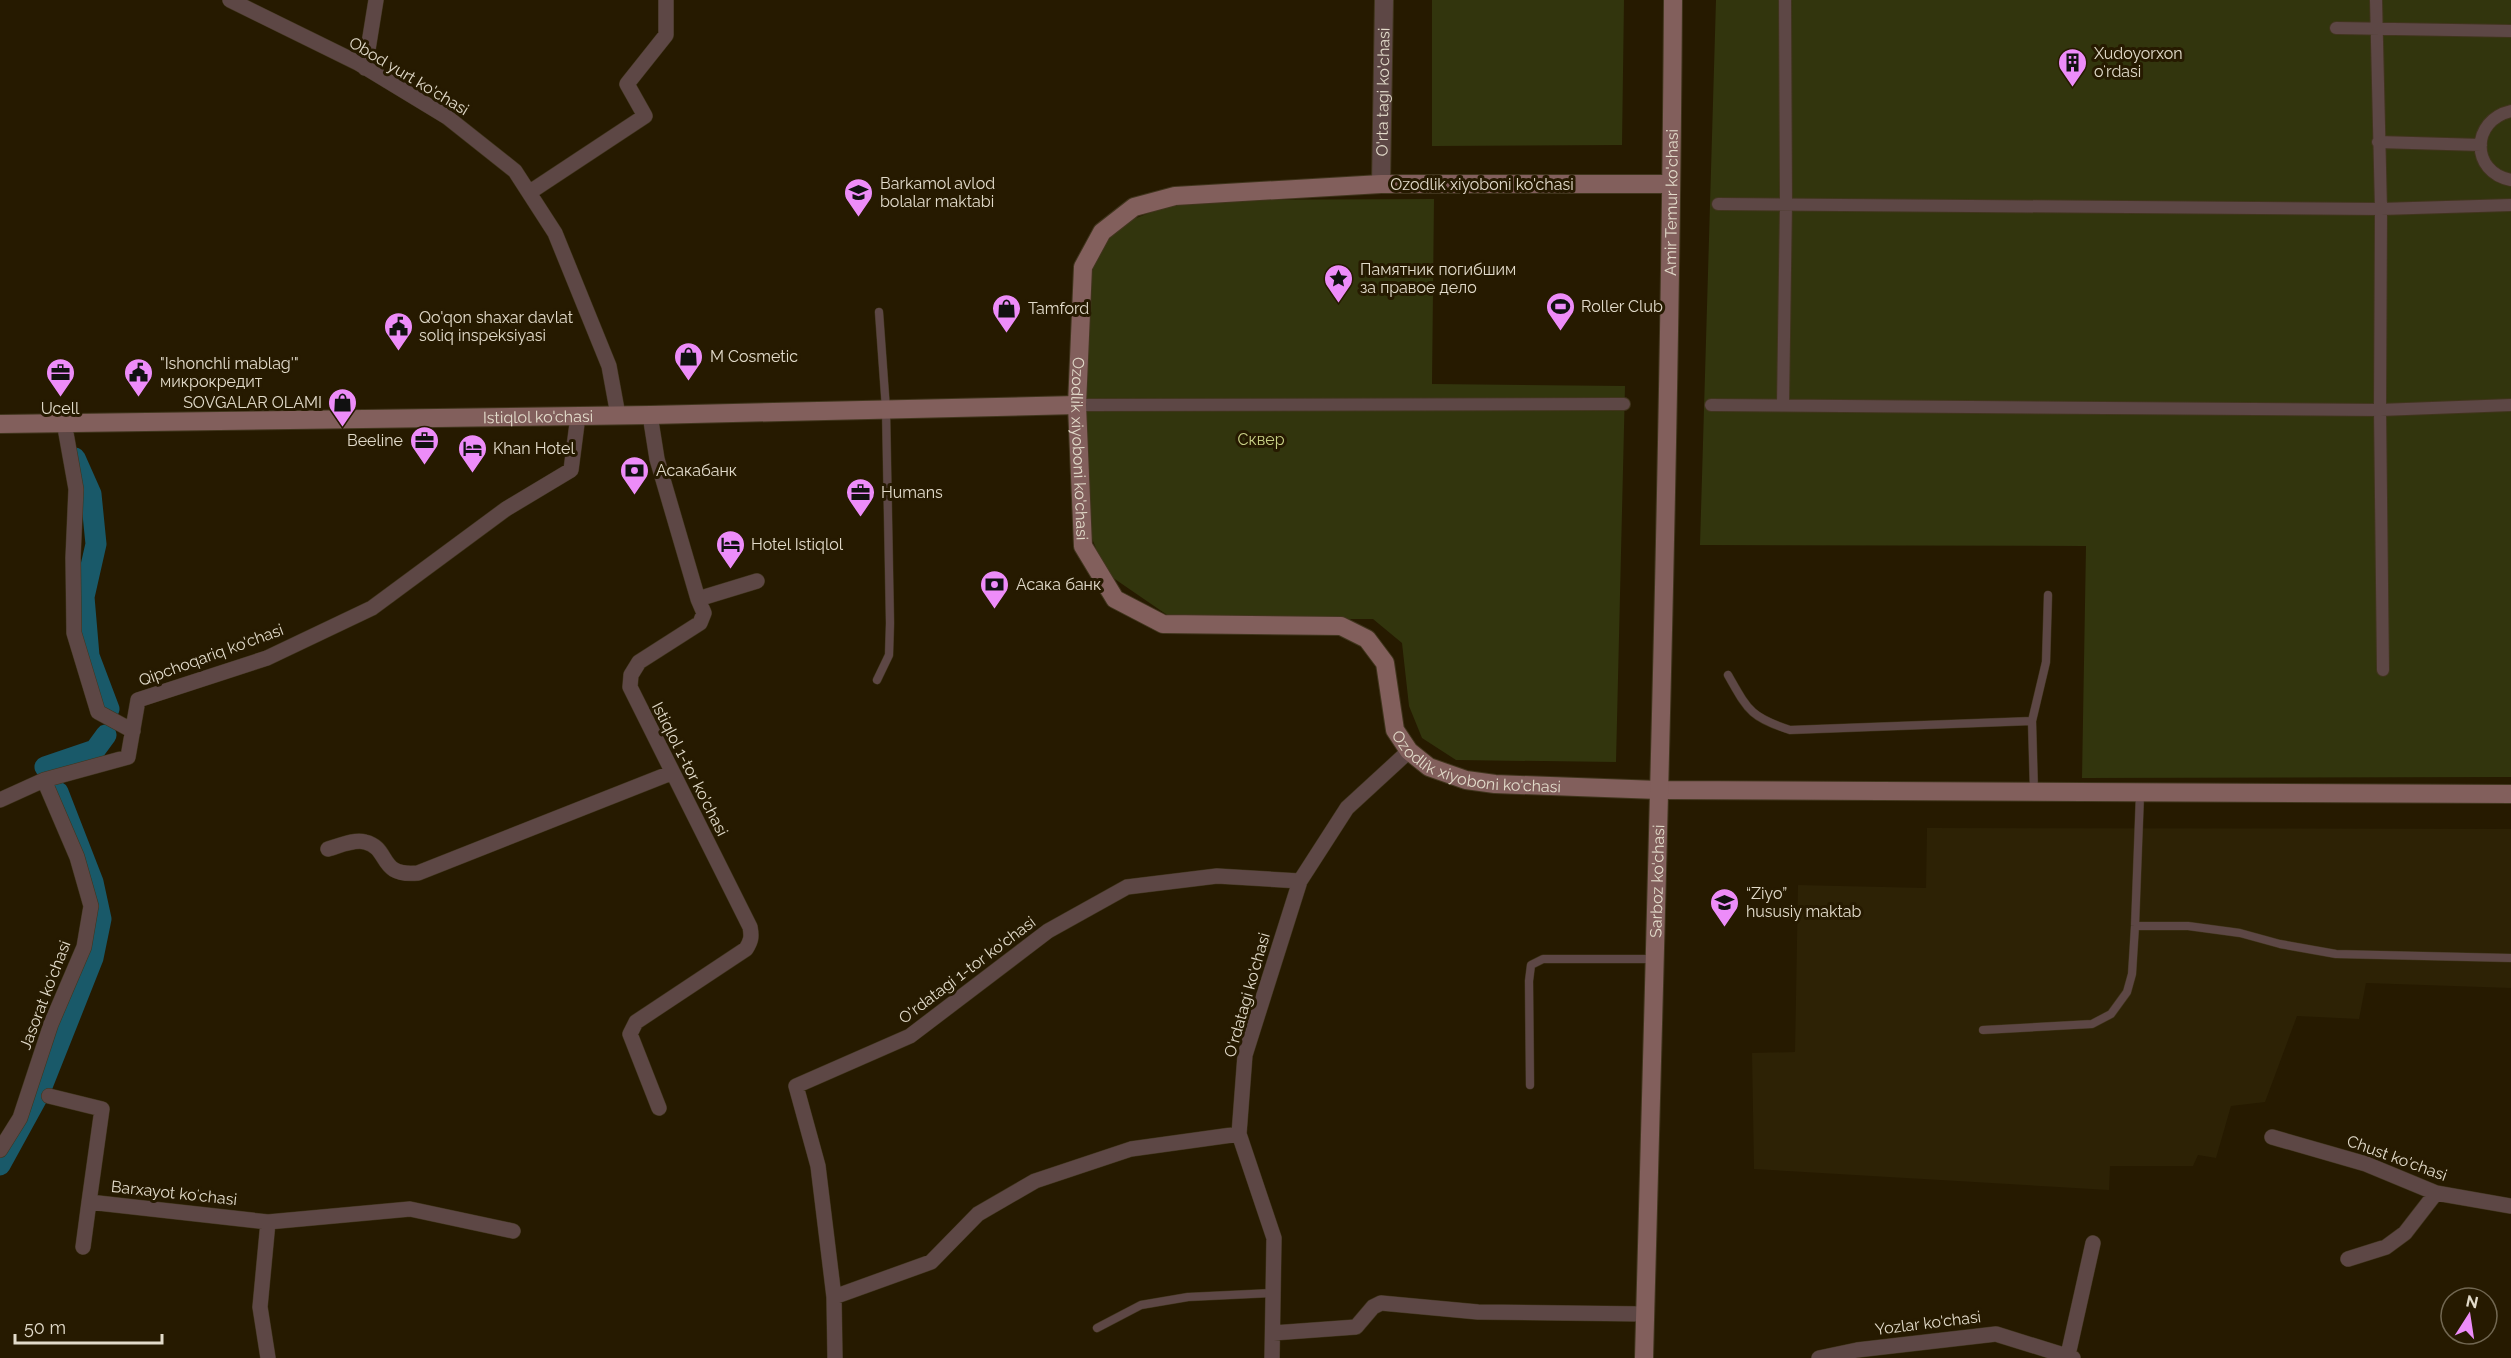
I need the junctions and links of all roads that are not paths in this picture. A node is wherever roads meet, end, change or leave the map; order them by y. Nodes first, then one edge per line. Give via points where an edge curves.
1 (230, 0) edge
2 (375, 0) edge
3 (666, 0) edge
4 (1384, 0) edge
5 (1673, 0) edge
6 (1785, 0) edge
7 (2376, 0) edge
8 (2336, 28) dead end
9 (2376, 29) junction
10 (2511, 31) edge
11 (365, 68) junction
12 (2511, 111) edge
13 (2378, 142) junction
14 (2481, 146) junction
15 (2511, 180) edge
16 (1381, 184) junction
17 (1671, 184) junction
18 (530, 192) junction
19 (1786, 203) junction
20 (1718, 204) dead end
21 (2511, 205) edge
22 (2381, 209) junction
23 (879, 312) dead end
24 (1624, 404) dead end
25 (1077, 405) junction
26 (1667, 405) joint
27 (1711, 405) dead end
28 (1783, 405) junction
29 (2511, 405) edge
30 (886, 409) junction
31 (2380, 410) junction
32 (618, 415) junction
33 (650, 415) junction
34 (578, 416) junction
35 (64, 422) junction
36 (0, 424) edge
37 (758, 580) dead end
38 (2048, 595) dead end
39 (698, 599) junction
40 (2383, 670) dead end
41 (1728, 675) dead end
42 (877, 680) dead end
43 (2032, 721) junction
44 (133, 730) junction
45 (1409, 752) junction
46 (671, 772) junction
47 (44, 780) junction
48 (1658, 790) junction
49 (2034, 792) junction
50 (2140, 792) junction
51 (2511, 794) edge
52 (0, 800) edge
53 (328, 849) dead end
54 (1300, 881) junction
55 (2135, 926) junction
56 (2511, 958) edge
57 (1654, 959) junction
58 (1983, 1030) dead end
59 (1530, 1085) dead end
60 (49, 1095) dead end
61 (659, 1107) dead end
62 (1239, 1134) junction
63 (2272, 1137) dead end
64 (0, 1150) edge
65 (2436, 1193) junction
66 (89, 1202) junction
67 (2510, 1202) edge
68 (268, 1222) junction
69 (513, 1231) dead end
70 (2093, 1243) dead end
71 (83, 1247) dead end
72 (2348, 1259) dead end
73 (1273, 1293) junction
74 (834, 1297) junction
75 (1645, 1314) junction
76 (1097, 1328) dead end
77 (1273, 1333) junction
78 (2071, 1357) edge
79 (268, 1358) edge
80 (835, 1358) edge
81 (1272, 1358) edge
82 (1644, 1358) edge
83 (1819, 1358) edge

1 - 11 street, Obod yurt ko'chasi
2 - 11 street
3 - 18 street via 666,35 627,84 645,116
4 - 16 street, O'rta tagi ko'chasi
5 - 17 main road, Amir Temur ko'chasi
6 - 19 street
7 - 9 street
8 - 9 street
9 - 10 street
9 - 13 street
11 - 18 street, Obod yurt ko'chasi via 447,117 515,171
12 - 14 street via 2492,119 2484,129
13 - 14 street
13 - 22 street
14 - 15 street via 2485,164
16 - 17 main road, Ozodlik xiyoboni ko'chasi
16 - 25 main road, Ozodlik xiyoboni ko'chasi via 1175,196 1134,207 1102,232 1083,267
17 - 26 main road, Amir Temur ko'chasi
18 - 32 street, Obod yurt ko'chasi via 555,233 604,356
19 - 20 street
19 - 22 street
19 - 28 street
21 - 22 street
22 - 31 street
23 - 30 lane
24 - 25 street
25 - 30 main road, Istiqlol ko'chasi
25 - 45 main road, Ozodlik xiyoboni ko'chasi via 1083,546 1116,599 1163,624 1341,627 1367,639 1385,663 1395,730
26 - 48 main road, Sarboz ko'chasi
27 - 28 street
28 - 31 street
29 - 31 street
30 - 33 main road, Istiqlol ko'chasi
30 - 42 lane via 890,656
31 - 40 street
32 - 33 main road, Istiqlol ko'chasi
32 - 34 main road, Istiqlol ko'chasi
33 - 39 street, Istiqlol 1-tor ko'chasi via 657,459
34 - 35 main road, Istiqlol ko'chasi
34 - 44 street, Qipchoqariq ko'chasi via 572,471 506,509 372,608 267,658 138,700
35 - 36 main road, Istiqlol ko'chasi
35 - 44 street via 76,489 74,633 98,712
37 - 39 street
38 - 43 lane via 2046,662
39 - 46 street, Istiqlol 1-tor ko'chasi via 704,613 700,623 639,662 631,675 635,700
41 - 43 lane via 1748,710 1764,722 1790,730
43 - 49 lane
44 - 47 street, Qipchoqariq ko'chasi via 128,757
45 - 48 main road, Ozodlik xiyoboni ko'chasi via 1429,767 1466,780
45 - 54 street, O'rdatagi ko'chasi via 1347,808
46 - 53 street via 418,873 393,871 375,847 365,842
46 - 61 street, Istiqlol 1-tor ko'chasi via 750,927 752,941 631,1028
47 - 52 street, Qipchoqariq ko'chasi
47 - 64 street, Jasorat koʻchasi via 77,857 91,906 84,947 51,1023 20,1118
48 - 49 main road, Ozodlik xiyoboni ko'chasi
48 - 57 main road, Sarboz ko'chasi
49 - 50 main road, Ozodlik xiyoboni ko'chasi
50 - 51 main road, Ozodlik xiyoboni ko'chasi
50 - 55 lane
54 - 62 street, O'rdatagi ko'chasi via 1245,1055
54 - 74 street, O'rdatagi 1-tor ko'chasi via 1218,876 1127,887 1048,931 910,1036 796,1086 818,1166
55 - 56 lane via 2188,926 2336,954
55 - 58 lane via 2132,974 2127,992 2111,1014 2092,1024
57 - 59 lane via 1543,959 1532,965
57 - 75 main road, Sarboz ko'chasi
60 - 66 street, Barxayot koʻchasi via 102,1109
62 - 73 street, O'rdatagi ko'chasi via 1274,1238
62 - 74 street via 1131,1149 1035,1181 978,1214 931,1262
63 - 65 street, Chust ko'chasi via 2366,1164
65 - 67 street, Chust ko'chasi
65 - 72 street via 2406,1233 2386,1247
66 - 68 street, Barxayot koʻchasi
66 - 71 street
68 - 69 street, Barxayot koʻchasi via 410,1209
68 - 79 street via 260,1306
70 - 78 street
73 - 76 lane via 1188,1297 1141,1305
73 - 77 street, O'rdatagi ko'chasi
74 - 80 street, O'rdatagi 1-tor ko'chasi
75 - 77 street via 1478,1312 1381,1303 1356,1327
75 - 82 main road, Sarboz ko'chasi
77 - 81 street, O'rdatagi ko'chasi
78 - 83 street, Yozlar ko'chasi via 1996,1334

